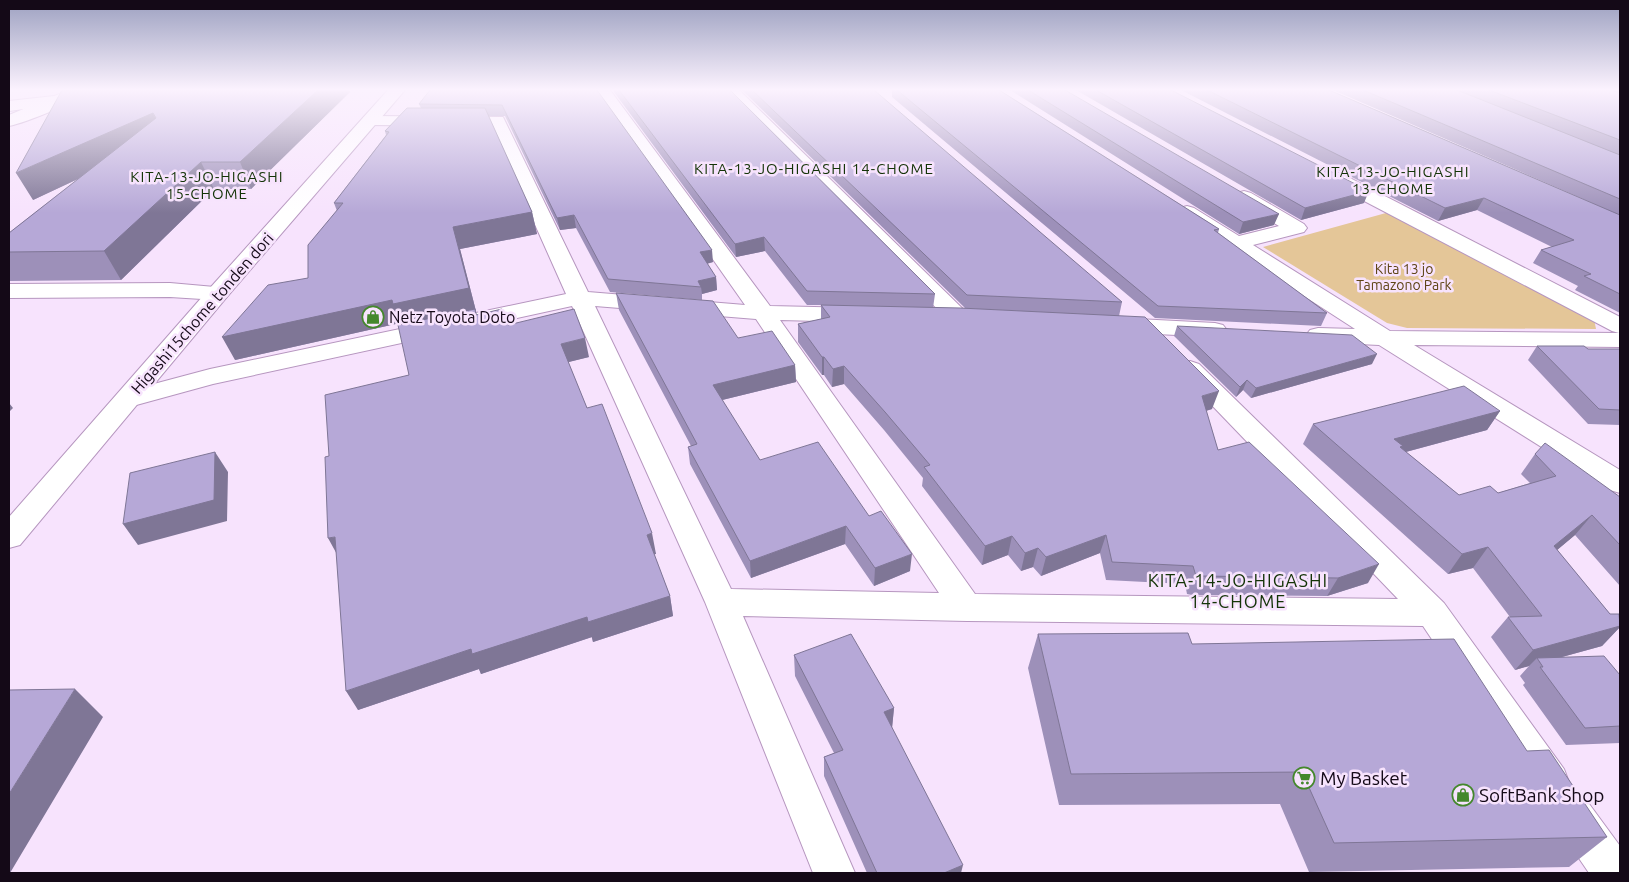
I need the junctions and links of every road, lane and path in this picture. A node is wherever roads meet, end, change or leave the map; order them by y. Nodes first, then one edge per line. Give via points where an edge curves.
1 (361, 131) edge
2 (502, 131) edge
3 (632, 131) edge
4 (773, 131) edge
5 (1322, 172) edge
6 (1229, 188) edge
7 (1172, 203) edge
8 (1236, 243) junction
9 (9, 291) edge
10 (218, 293) junction
11 (579, 298) junction
12 (1114, 298) edge
13 (763, 313) junction
14 (880, 316) edge
15 (929, 317) edge
16 (1097, 324) edge
17 (1147, 326) junction
18 (1620, 326) edge
19 (1236, 331) edge
20 (1295, 334) edge
21 (1385, 338) junction
22 (1620, 340) edge
23 (129, 399) junction
24 (1618, 481) edge
25 (9, 537) edge
26 (721, 602) junction
27 (967, 608) junction
28 (1432, 613) junction
29 (834, 873) edge
30 (1614, 873) edge

1 - 10 street, Higashi15chome tonden dori
2 - 11 street
3 - 13 street
4 - 15 street via 968,318
5 - 18 street
6 - 8 street via 1297,228
7 - 8 street
8 - 21 street
9 - 10 street via 170,290
10 - 23 street, Higashi15chome tonden dori
11 - 13 street
11 - 23 street via 210,377
11 - 26 street
12 - 17 street
13 - 14 street
13 - 27 street
16 - 17 street
17 - 19 street
17 - 28 street
20 - 21 street
21 - 22 street
21 - 24 street
23 - 25 street, Higashi15chome tonden dori
26 - 27 street
26 - 29 street
27 - 28 street
28 - 30 street

